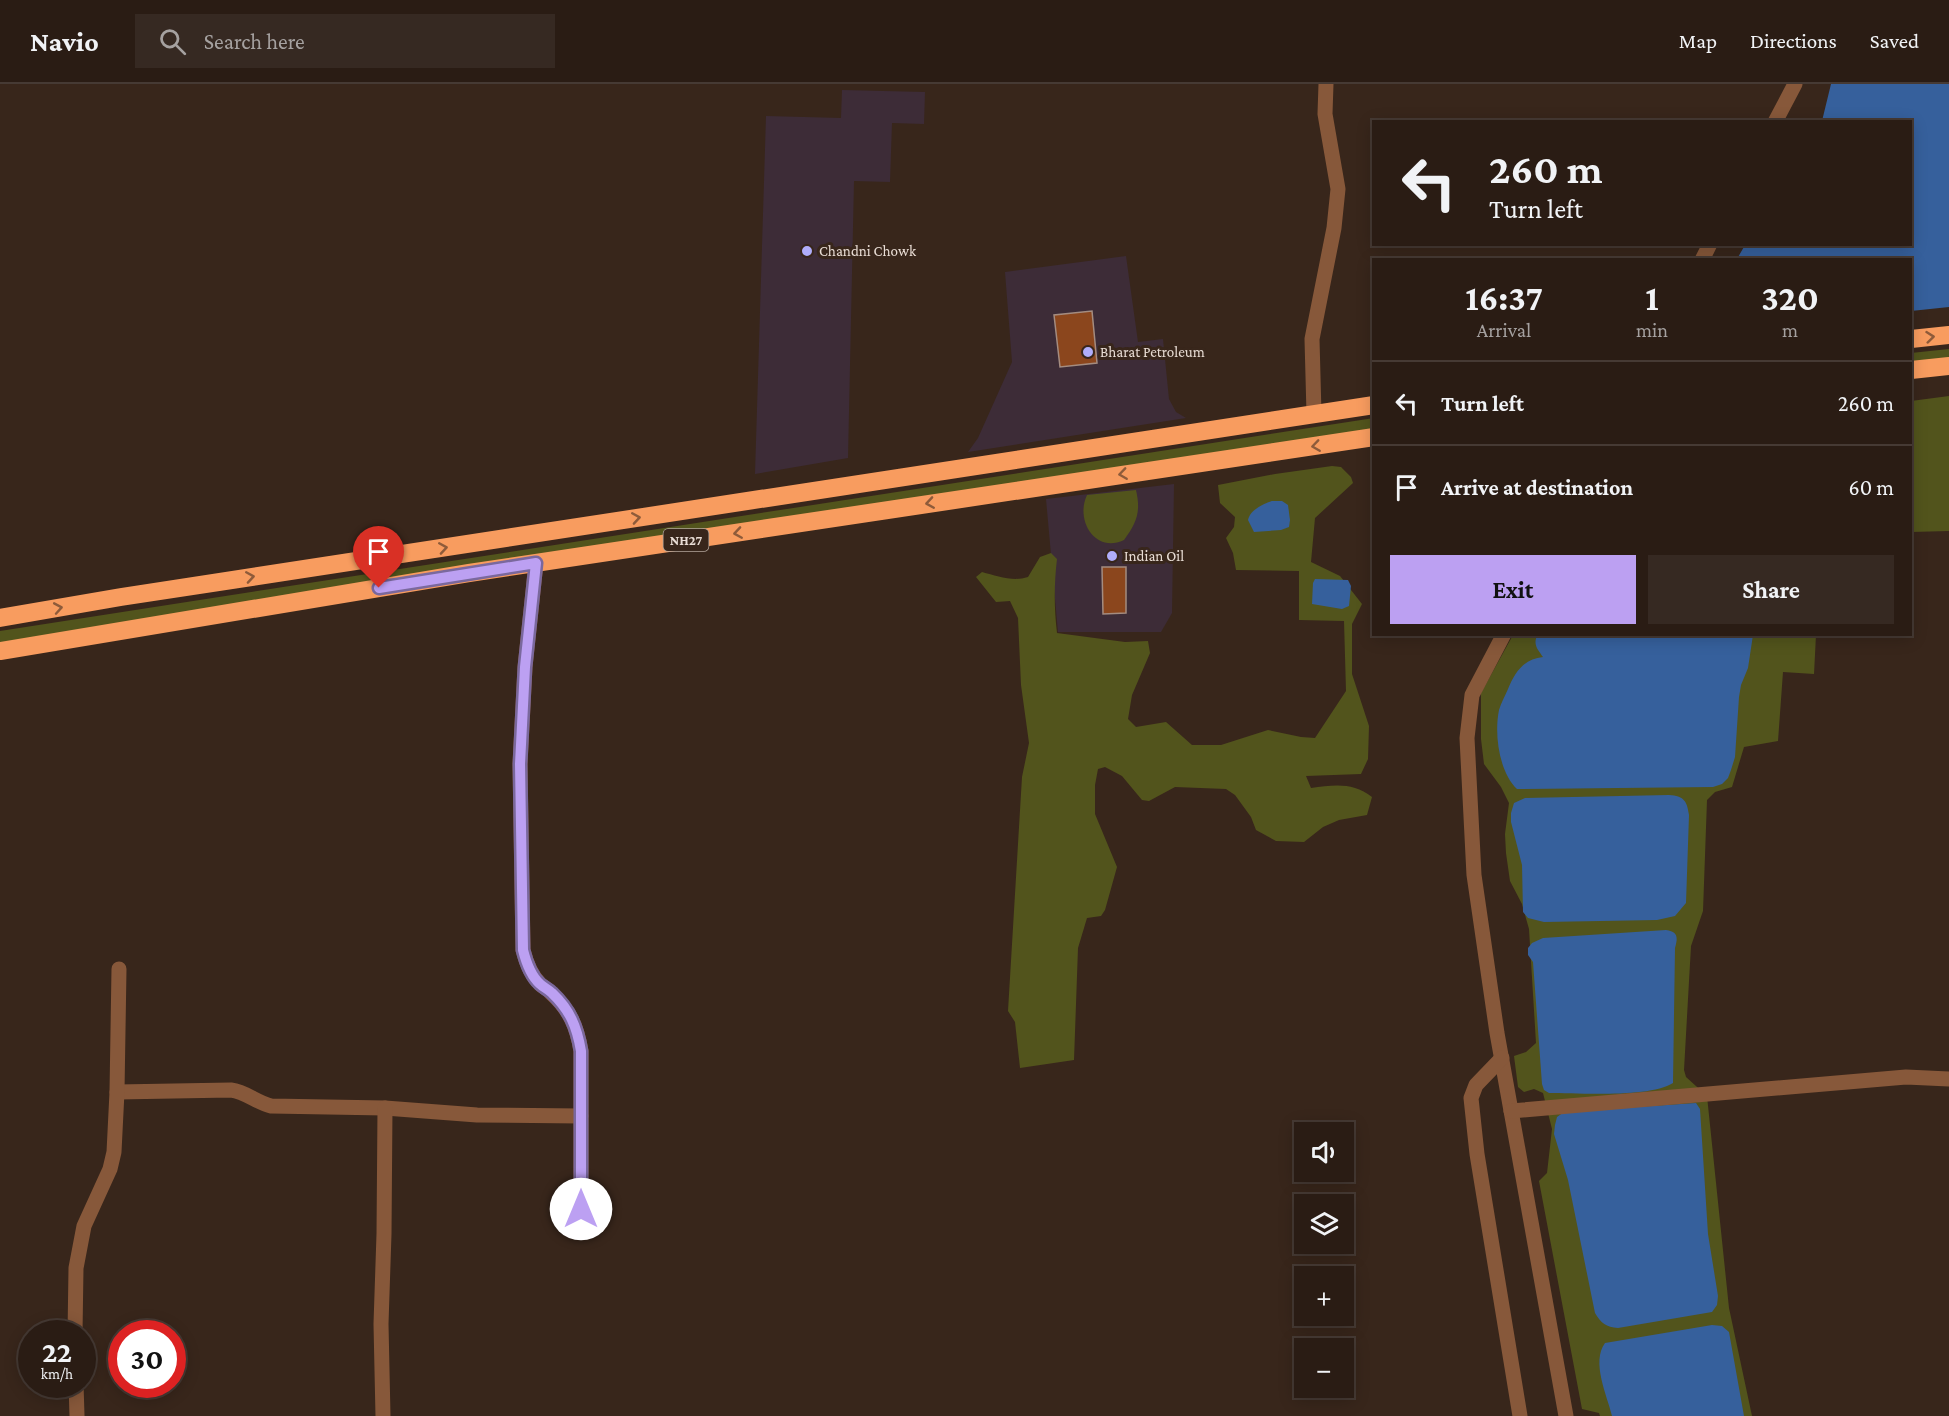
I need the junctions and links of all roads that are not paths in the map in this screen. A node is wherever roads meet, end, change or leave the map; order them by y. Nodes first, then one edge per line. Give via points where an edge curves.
1 (1326, 84) edge
2 (1795, 84) edge
3 (1776, 120) edge
4 (1949, 335) edge
5 (1912, 339) edge
6 (1949, 366) edge
7 (1912, 370) edge
8 (1372, 405) edge
9 (1314, 414) junction
10 (1372, 437) edge
11 (536, 563) junction
12 (0, 618) edge
13 (1503, 636) edge
14 (0, 651) edge
15 (119, 969) dead end
16 (1502, 1058) junction
17 (1949, 1079) edge
18 (117, 1092) junction
19 (385, 1108) junction
20 (1511, 1111) junction
21 (581, 1116) junction
22 (581, 1209) dead end
23 (75, 1320) edge
24 (76, 1398) edge
25 (77, 1416) edge
26 (383, 1416) edge
27 (1520, 1416) edge
28 (1566, 1416) edge

1 - 9 street via 1325,114 1338,189 1312,339
2 - 3 street
5 -> 4 highway
6 - 7 highway
8 - 9 highway, NH27
12 -> 9 highway, NH27
10 -> 11 highway, NH27
11 - 14 highway, NH27
11 - 21 street via 520,764 523,950 538,983 552,993 578,1030
13 - 16 street via 1472,695 1467,738 1474,875
15 - 18 street
16 - 20 street
16 - 27 street via 1476,1085 1471,1098
17 - 20 street via 1906,1077
18 - 19 street via 231,1090 271,1106
18 - 23 street via 114,1152 84,1226 76,1268
19 - 21 street via 477,1115
19 - 26 street
20 - 28 street
21 - 22 street
24 - 25 street

